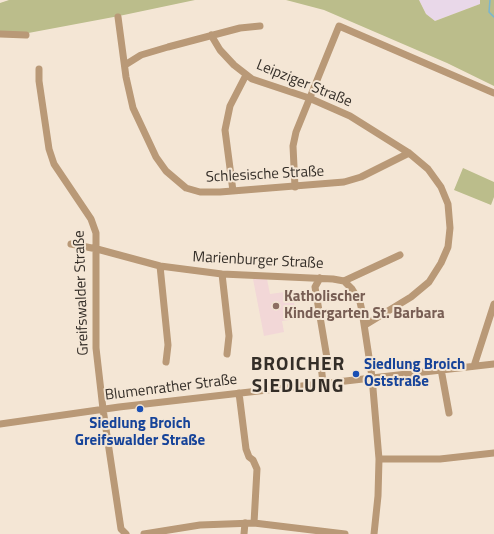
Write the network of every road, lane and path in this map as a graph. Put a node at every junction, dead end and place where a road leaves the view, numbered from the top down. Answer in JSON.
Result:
{"nodes":[{"id":1,"x":118,"y":17,"type":"dead end"},
{"id":2,"x":260,"y":26,"type":"dead end"},
{"id":3,"x":0,"y":34,"type":"edge"},
{"id":4,"x":26,"y":35,"type":"dead end"},
{"id":5,"x":211,"y":35,"type":"junction"},
{"id":6,"x":125,"y":65,"type":"junction"},
{"id":7,"x":39,"y":69,"type":"dead end"},
{"id":8,"x":246,"y":74,"type":"junction"},
{"id":9,"x":494,"y":94,"type":"edge"},
{"id":10,"x":309,"y":98,"type":"junction"},
{"id":11,"x":409,"y":153,"type":"junction"},
{"id":12,"x":295,"y":187,"type":"junction"},
{"id":13,"x":233,"y":191,"type":"junction"},
{"id":14,"x":71,"y":244,"type":"dead end"},
{"id":15,"x":97,"y":249,"type":"junction"},
{"id":16,"x":400,"y":255,"type":"dead end"},
{"id":17,"x":160,"y":266,"type":"junction"},
{"id":18,"x":222,"y":274,"type":"junction"},
{"id":19,"x":320,"y":278,"type":"junction"},
{"id":20,"x":344,"y":281,"type":"junction"},
{"id":21,"x":494,"y":304,"type":"edge"},
{"id":22,"x":365,"y":325,"type":"junction"},
{"id":23,"x":227,"y":354,"type":"dead end"},
{"id":24,"x":166,"y":362,"type":"dead end"},
{"id":25,"x":494,"y":364,"type":"edge"},
{"id":26,"x":474,"y":366,"type":"junction"},
{"id":27,"x":441,"y":370,"type":"junction"},
{"id":28,"x":372,"y":377,"type":"junction"},
{"id":29,"x":323,"y":383,"type":"junction"},
{"id":30,"x":239,"y":393,"type":"junction"},
{"id":31,"x":103,"y":409,"type":"junction"},
{"id":32,"x":449,"y":413,"type":"dead end"},
{"id":33,"x":0,"y":424,"type":"edge"},
{"id":34,"x":494,"y":453,"type":"edge"},
{"id":35,"x":379,"y":459,"type":"junction"},
{"id":36,"x":245,"y":523,"type":"junction"},
{"id":37,"x":254,"y":523,"type":"junction"},
{"id":38,"x":299,"y":531,"type":"edge"},
{"id":39,"x":126,"y":534,"type":"edge"},
{"id":40,"x":145,"y":534,"type":"edge"},
{"id":41,"x":244,"y":534,"type":"edge"},
{"id":42,"x":345,"y":534,"type":"edge"},
{"id":43,"x":374,"y":534,"type":"edge"}],
"edges":[{"from":1,"to":6,"type":"street","name":"Schlesische Straße"},
{"from":2,"to":5,"type":"street"},
{"from":3,"to":4,"type":"street"},
{"from":5,"to":6,"type":"street"},
{"from":5,"to":8,"type":"street","name":"Leipziger Straße"},
{"from":6,"to":13,"type":"street","name":"Schlesische Straße"},
{"from":7,"to":15,"type":"street","name":"Greifswalder Straße"},
{"from":8,"to":10,"type":"street","name":"Leipziger Straße"},
{"from":8,"to":13,"type":"street"},
{"from":9,"to":10,"type":"street"},
{"from":10,"to":11,"type":"street","name":"Leipziger Straße"},
{"from":10,"to":12,"type":"street"},
{"from":11,"to":12,"type":"street","name":"Schlesische Straße"},
{"from":11,"to":22,"type":"street","name":"Leipziger Straße"},
{"from":12,"to":13,"type":"street","name":"Schlesische Straße"},
{"from":14,"to":15,"type":"street","name":"Marienburger Straße"},
{"from":15,"to":17,"type":"street","name":"Marienburger Straße"},
{"from":15,"to":31,"type":"street","name":"Greifswalder Straße"},
{"from":16,"to":20,"type":"street"},
{"from":17,"to":18,"type":"street","name":"Marienburger Straße"},
{"from":17,"to":24,"type":"street"},
{"from":18,"to":19,"type":"street","name":"Marienburger Straße"},
{"from":18,"to":23,"type":"street"},
{"from":19,"to":20,"type":"street","name":"Marienburger Straße"},
{"from":19,"to":29,"type":"street"},
{"from":20,"to":22,"type":"street"},
{"from":21,"to":26,"type":"street"},
{"from":22,"to":28,"type":"street"},
{"from":25,"to":26,"type":"street","name":"Blumenrather Straße"},
{"from":26,"to":27,"type":"street","name":"Blumenrather Straße"},
{"from":27,"to":28,"type":"street","name":"Blumenrather Straße"},
{"from":27,"to":32,"type":"street"},
{"from":28,"to":29,"type":"street","name":"Blumenrather Straße"},
{"from":28,"to":35,"type":"street"},
{"from":29,"to":30,"type":"street","name":"Blumenrather Straße"},
{"from":30,"to":31,"type":"street","name":"Blumenrather Straße"},
{"from":30,"to":37,"type":"street"},
{"from":31,"to":33,"type":"street","name":"Blumenrather Straße"},
{"from":31,"to":39,"type":"street","name":"Greifswalder Straße"},
{"from":34,"to":35,"type":"street"},
{"from":35,"to":43,"type":"street"},
{"from":36,"to":37,"type":"street"},
{"from":36,"to":40,"type":"street"},
{"from":36,"to":41,"type":"street"},
{"from":37,"to":38,"type":"street"},
{"from":38,"to":42,"type":"street"}]}
